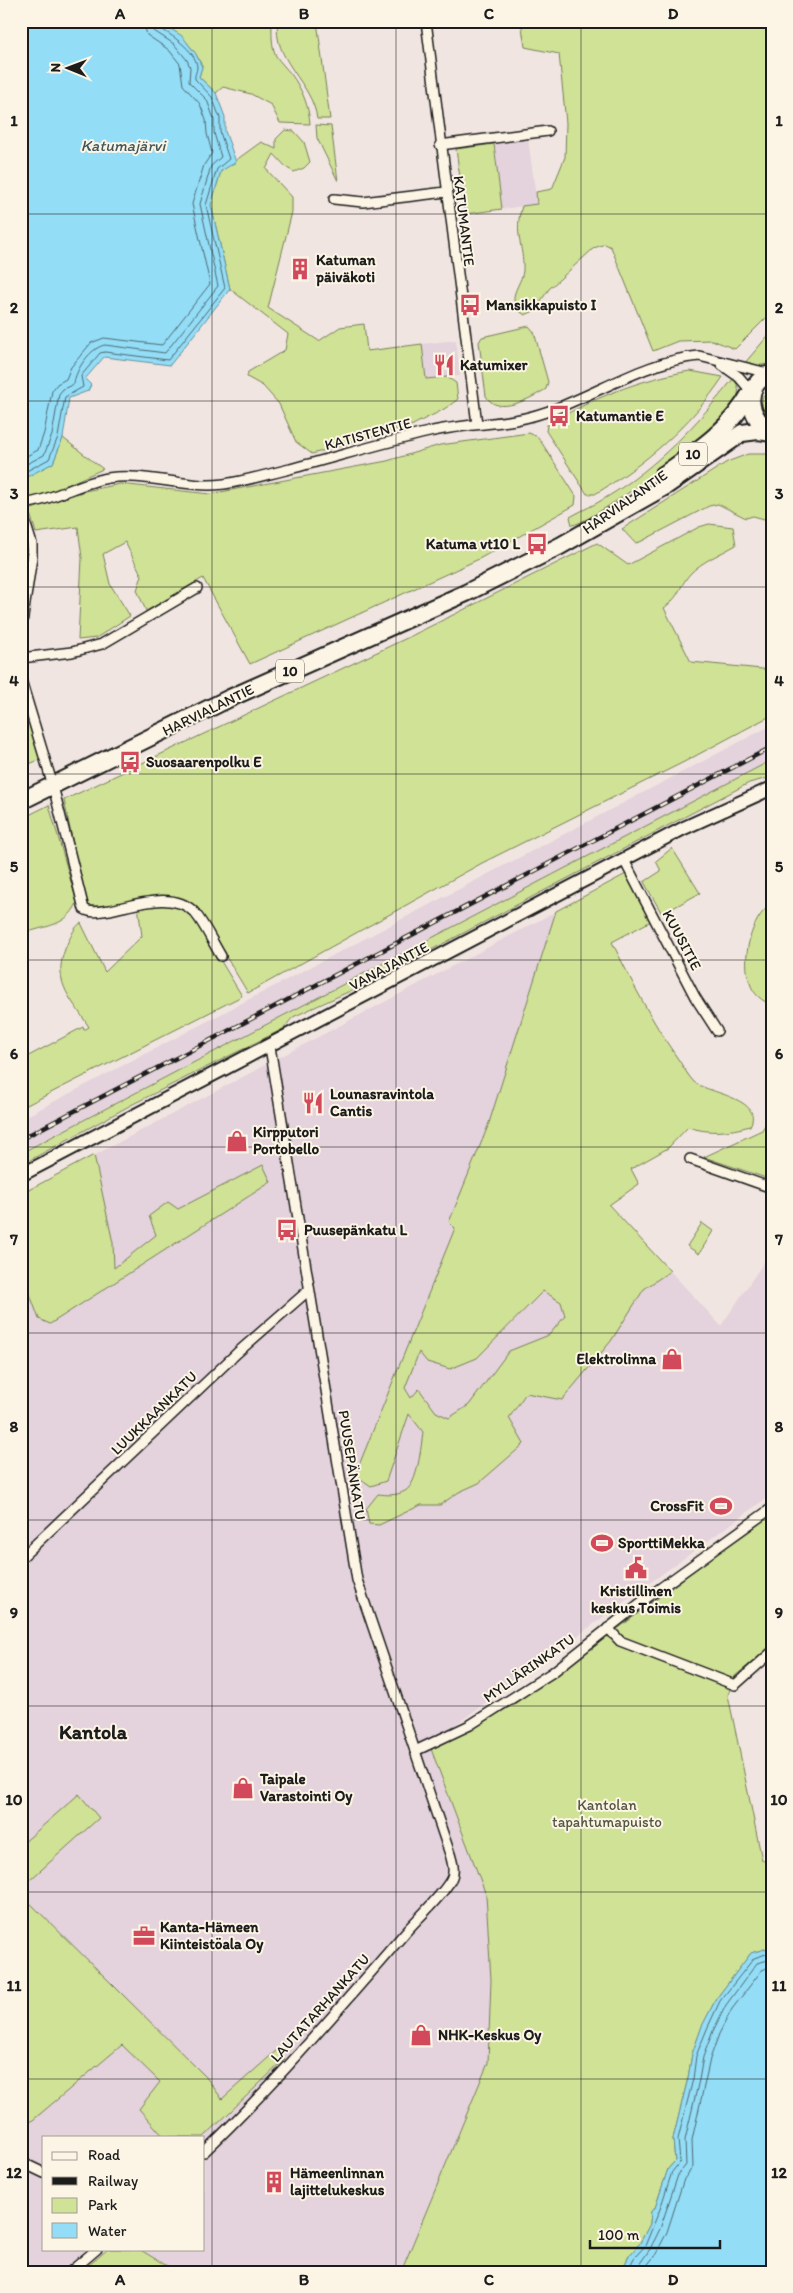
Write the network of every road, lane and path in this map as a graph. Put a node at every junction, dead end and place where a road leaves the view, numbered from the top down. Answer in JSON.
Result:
{"nodes":[{"id":1,"x":426,"y":21,"type":"edge"},
{"id":2,"x":548,"y":131,"type":"dead end"},
{"id":3,"x":440,"y":144,"type":"junction"},
{"id":4,"x":446,"y":192,"type":"junction"},
{"id":5,"x":334,"y":200,"type":"dead end"},
{"id":6,"x":716,"y":360,"type":"junction"},
{"id":7,"x":771,"y":373,"type":"edge"},
{"id":8,"x":751,"y":392,"type":"junction"},
{"id":9,"x":476,"y":424,"type":"junction"},
{"id":10,"x":772,"y":433,"type":"edge"},
{"id":11,"x":21,"y":504,"type":"edge"},
{"id":12,"x":21,"y":509,"type":"edge"},
{"id":13,"x":560,"y":546,"type":"junction"},
{"id":14,"x":197,"y":588,"type":"dead end"},
{"id":15,"x":21,"y":630,"type":"edge"},
{"id":16,"x":21,"y":658,"type":"edge"},
{"id":17,"x":21,"y":680,"type":"edge"},
{"id":18,"x":53,"y":786,"type":"junction"},
{"id":19,"x":772,"y":788,"type":"edge"},
{"id":20,"x":21,"y":801,"type":"edge"},
{"id":21,"x":624,"y":860,"type":"junction"},
{"id":22,"x":221,"y":956,"type":"dead end"},
{"id":23,"x":717,"y":1032,"type":"dead end"},
{"id":24,"x":270,"y":1046,"type":"junction"},
{"id":25,"x":690,"y":1159,"type":"dead end"},
{"id":26,"x":21,"y":1175,"type":"edge"},
{"id":27,"x":772,"y":1188,"type":"edge"},
{"id":28,"x":308,"y":1290,"type":"junction"},
{"id":29,"x":772,"y":1508,"type":"edge"},
{"id":30,"x":21,"y":1558,"type":"edge"},
{"id":31,"x":608,"y":1628,"type":"junction"},
{"id":32,"x":772,"y":1652,"type":"edge"},
{"id":33,"x":415,"y":1750,"type":"junction"},
{"id":34,"x":452,"y":1877,"type":"joint"},
{"id":35,"x":205,"y":2151,"type":"edge"},
{"id":36,"x":21,"y":2162,"type":"edge"},
{"id":37,"x":42,"y":2173,"type":"edge"},
{"id":38,"x":96,"y":2250,"type":"edge"},
{"id":39,"x":70,"y":2272,"type":"edge"}],
"edges":[{"from":1,"to":3,"type":"street","name":"KATUMANTIE"},
{"from":2,"to":3,"type":"street"},
{"from":3,"to":4,"type":"street","name":"KATUMANTIE"},
{"from":4,"to":5,"type":"street"},
{"from":4,"to":9,"type":"street","name":"KATUMANTIE"},
{"from":6,"to":7,"type":"street","name":"KATISTENTIE"},
{"from":6,"to":8,"type":"street","name":"KATISTENTIE"},
{"from":6,"to":9,"type":"street","name":"KATISTENTIE"},
{"from":7,"to":8,"type":"highway","number":"10"},
{"from":8,"to":10,"type":"highway","number":"10"},
{"from":8,"to":13,"type":"highway","name":"HARVIALANTIE","number":"10"},
{"from":9,"to":11,"type":"street","name":"KATISTENTIE"},
{"from":10,"to":13,"type":"highway","name":"HARVIALANTIE","number":"10"},
{"from":12,"to":15,"type":"street"},
{"from":13,"to":18,"type":"highway","name":"HARVIALANTIE","number":"10"},
{"from":14,"to":16,"type":"street"},
{"from":17,"to":18,"type":"street"},
{"from":18,"to":20,"type":"highway","name":"HARVIALANTIE","number":"10"},
{"from":18,"to":22,"type":"street"},
{"from":19,"to":21,"type":"street","name":"VANAJANTIE"},
{"from":21,"to":23,"type":"street","name":"KUUSITIE"},
{"from":21,"to":24,"type":"street","name":"VANAJANTIE"},
{"from":24,"to":26,"type":"street","name":"VANAJANTIE"},
{"from":24,"to":28,"type":"street","name":"PUUSEPÄNKATU"},
{"from":25,"to":27,"type":"street"},
{"from":28,"to":30,"type":"street","name":"LUUKKAANKATU"},
{"from":28,"to":33,"type":"street","name":"PUUSEPÄNKATU"},
{"from":29,"to":31,"type":"street","name":"MYLLÄRINKATU"},
{"from":31,"to":32,"type":"street"},
{"from":31,"to":33,"type":"street","name":"MYLLÄRINKATU"},
{"from":33,"to":34,"type":"street","name":"PUUSEPÄNKATU"},
{"from":34,"to":35,"type":"street","name":"LAUTATARHANKATU"},
{"from":36,"to":37,"type":"street"},
{"from":38,"to":39,"type":"street"}]}
